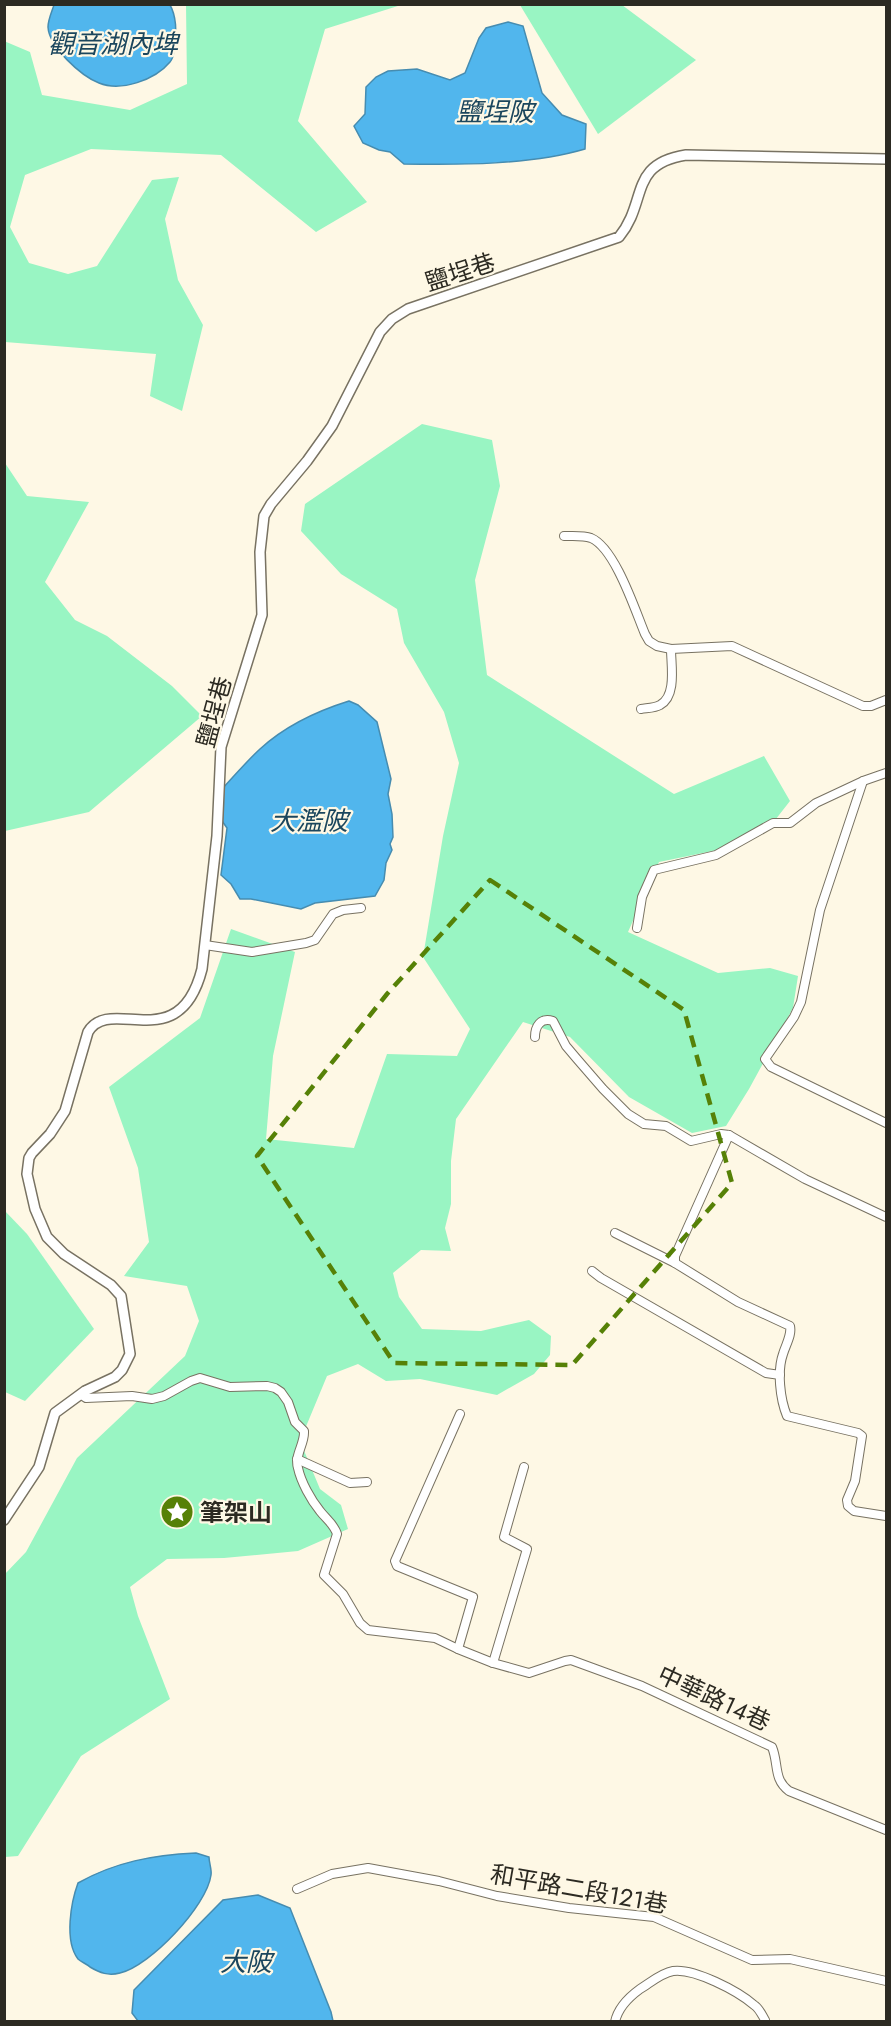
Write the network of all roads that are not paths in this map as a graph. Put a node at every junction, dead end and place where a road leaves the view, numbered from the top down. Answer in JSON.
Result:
{"nodes":[{"id":1,"x":886,"y":159,"type":"edge"},
{"id":2,"x":564,"y":536,"type":"dead end"},
{"id":3,"x":671,"y":649,"type":"junction"},
{"id":4,"x":886,"y":700,"type":"edge"},
{"id":5,"x":641,"y":709,"type":"dead end"},
{"id":6,"x":886,"y":772,"type":"edge"},
{"id":7,"x":863,"y":781,"type":"junction"},
{"id":8,"x":361,"y":908,"type":"dead end"},
{"id":9,"x":637,"y":928,"type":"dead end"},
{"id":10,"x":205,"y":945,"type":"junction"},
{"id":11,"x":535,"y":1037,"type":"dead end"},
{"id":12,"x":886,"y":1123,"type":"edge"},
{"id":13,"x":729,"y":1135,"type":"junction"},
{"id":14,"x":886,"y":1217,"type":"edge"},
{"id":15,"x":615,"y":1233,"type":"dead end"},
{"id":16,"x":675,"y":1263,"type":"junction"},
{"id":17,"x":592,"y":1271,"type":"dead end"},
{"id":18,"x":780,"y":1375,"type":"junction"},
{"id":19,"x":85,"y":1391,"type":"junction"},
{"id":20,"x":460,"y":1413,"type":"dead end"},
{"id":21,"x":297,"y":1459,"type":"junction"},
{"id":22,"x":524,"y":1467,"type":"dead end"},
{"id":23,"x":367,"y":1482,"type":"dead end"},
{"id":24,"x":886,"y":1516,"type":"edge"},
{"id":25,"x":4,"y":1520,"type":"edge"},
{"id":26,"x":458,"y":1649,"type":"junction"},
{"id":27,"x":493,"y":1663,"type":"junction"},
{"id":28,"x":886,"y":1830,"type":"edge"},
{"id":29,"x":297,"y":1889,"type":"dead end"},
{"id":30,"x":886,"y":1981,"type":"edge"},
{"id":31,"x":765,"y":2020,"type":"dead end"},
{"id":32,"x":615,"y":2022,"type":"edge"}],
"edges":[{"from":1,"to":10,"type":"street","name":"鹽埕巷"},
{"from":2,"to":3,"type":"street"},
{"from":3,"to":4,"type":"street"},
{"from":3,"to":5,"type":"street"},
{"from":6,"to":7,"type":"street"},
{"from":7,"to":9,"type":"street"},
{"from":7,"to":12,"type":"street"},
{"from":8,"to":10,"type":"street"},
{"from":10,"to":19,"type":"street","name":"鹽埕巷"},
{"from":11,"to":13,"type":"street"},
{"from":13,"to":14,"type":"street"},
{"from":13,"to":16,"type":"street"},
{"from":15,"to":16,"type":"street"},
{"from":16,"to":18,"type":"street"},
{"from":17,"to":18,"type":"street"},
{"from":18,"to":24,"type":"street"},
{"from":19,"to":21,"type":"street","name":"中華路14巷"},
{"from":19,"to":25,"type":"street","name":"鹽埕巷"},
{"from":20,"to":26,"type":"street"},
{"from":21,"to":23,"type":"street"},
{"from":21,"to":26,"type":"street","name":"中華路14巷"},
{"from":22,"to":27,"type":"street"},
{"from":26,"to":27,"type":"street","name":"中華路14巷"},
{"from":27,"to":28,"type":"street","name":"中華路14巷"},
{"from":29,"to":30,"type":"street","name":"和平路二段121巷"},
{"from":31,"to":32,"type":"street"}]}
